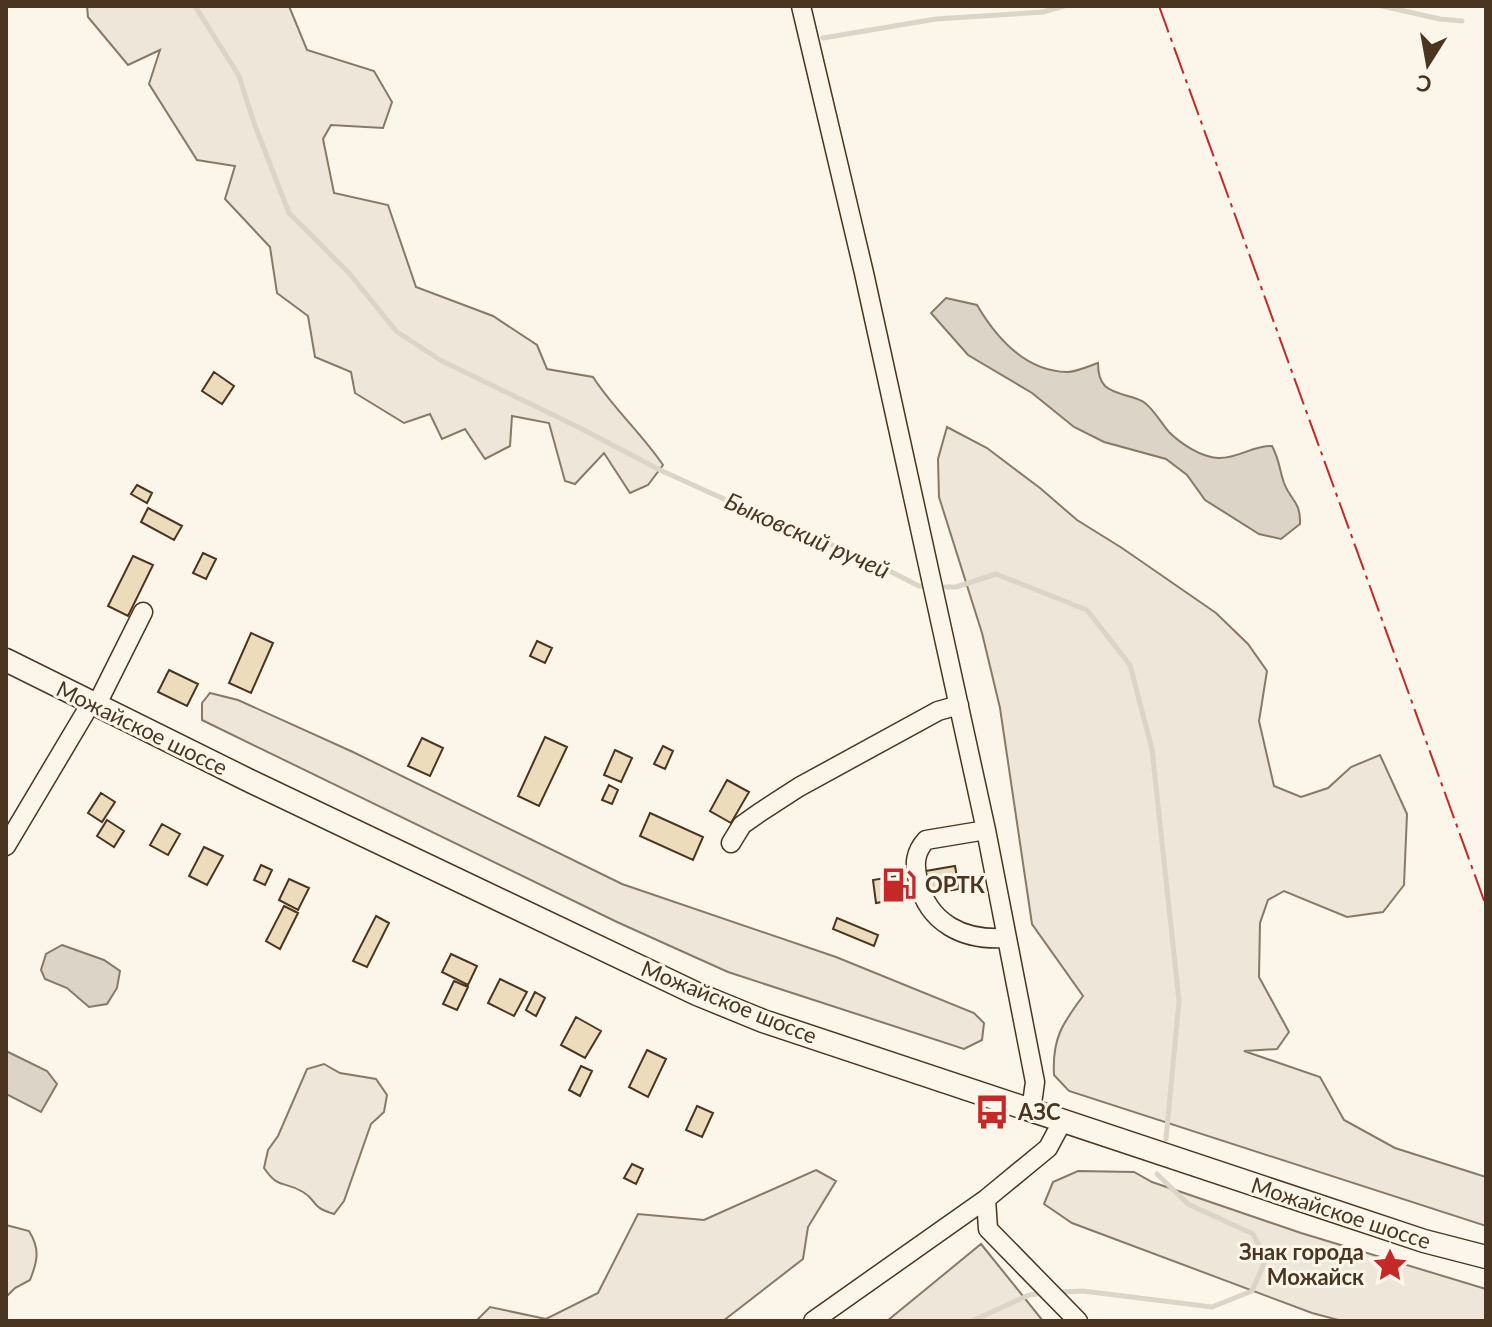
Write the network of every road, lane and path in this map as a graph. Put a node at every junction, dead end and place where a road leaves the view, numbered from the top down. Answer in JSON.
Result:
{"nodes":[{"id":1,"x":801,"y":6,"type":"edge"},
{"id":2,"x":143,"y":612,"type":"dead end"},
{"id":3,"x":6,"y":660,"type":"edge"},
{"id":4,"x":93,"y":705,"type":"junction"},
{"id":5,"x":959,"y":705,"type":"junction"},
{"id":6,"x":986,"y":830,"type":"junction"},
{"id":7,"x":731,"y":843,"type":"dead end"},
{"id":8,"x":6,"y":846,"type":"edge"},
{"id":9,"x":1007,"y":938,"type":"junction"},
{"id":10,"x":1031,"y":1111,"type":"junction"},
{"id":11,"x":1062,"y":1122,"type":"junction"},
{"id":12,"x":986,"y":1199,"type":"junction"},
{"id":13,"x":1486,"y":1257,"type":"edge"},
{"id":14,"x":813,"y":1321,"type":"edge"},
{"id":15,"x":1078,"y":1321,"type":"edge"}],
"edges":[{"from":1,"to":5,"type":"street"},
{"from":2,"to":4,"type":"street"},
{"from":3,"to":4,"type":"main road","name":"Можайское шоссе"},
{"from":4,"to":8,"type":"street"},
{"from":4,"to":10,"type":"main road","name":"Можайское шоссе"},
{"from":5,"to":6,"type":"street"},
{"from":5,"to":7,"type":"street"},
{"from":6,"to":9,"type":"street"},
{"from":6,"to":9,"type":"street"},
{"from":9,"to":10,"type":"street"},
{"from":10,"to":11,"type":"main road","name":"Можайское шоссе"},
{"from":11,"to":12,"type":"street"},
{"from":11,"to":13,"type":"main road","name":"Можайское шоссе"},
{"from":12,"to":14,"type":"street"},
{"from":12,"to":15,"type":"street"}]}
